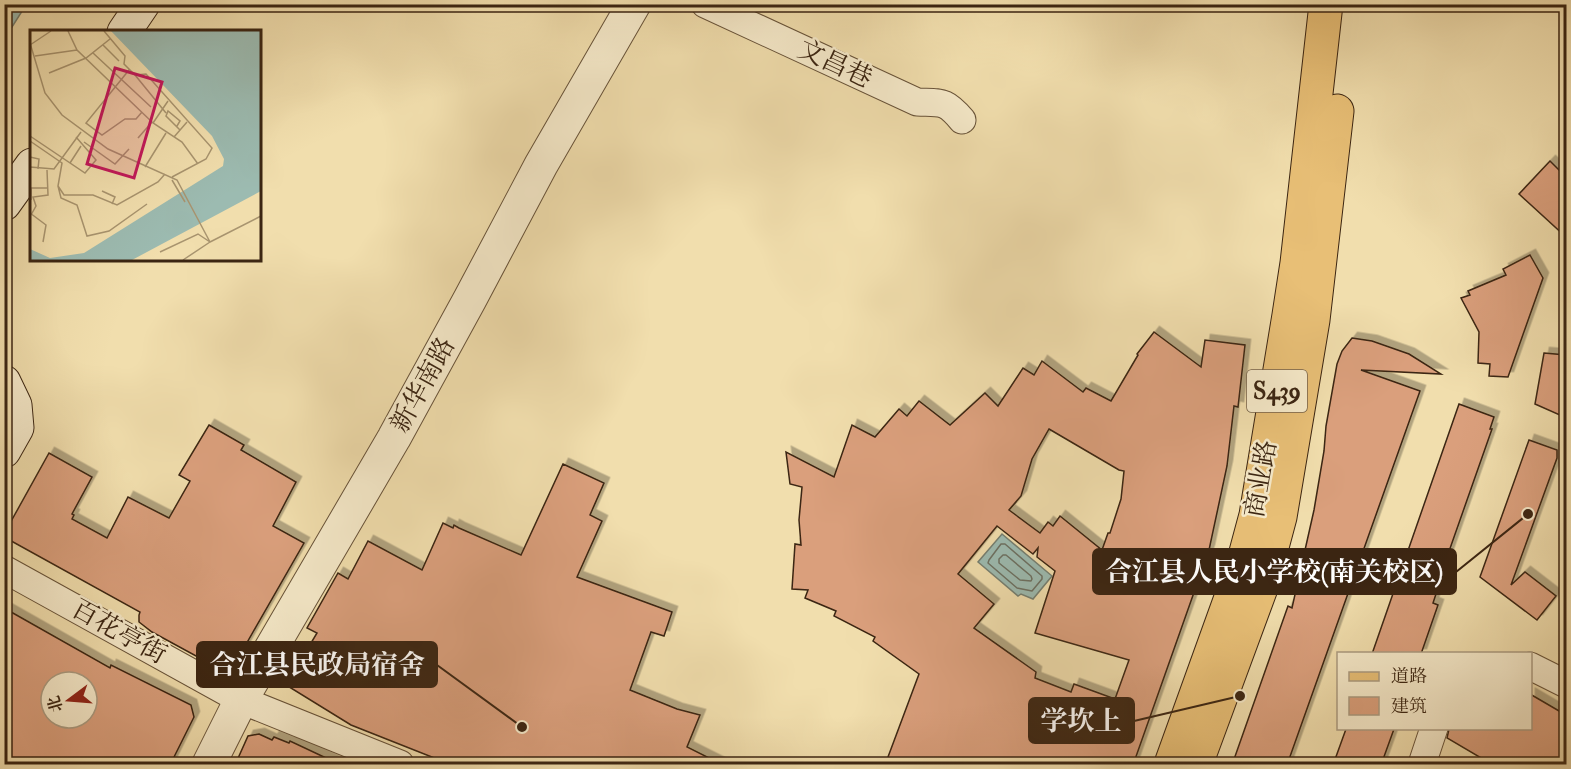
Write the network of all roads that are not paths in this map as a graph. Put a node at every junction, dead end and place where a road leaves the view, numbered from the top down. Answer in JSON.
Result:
{"nodes":[{"id":1,"x":143,"y":4,"type":"edge"},
{"id":2,"x":634,"y":4,"type":"edge"},
{"id":3,"x":705,"y":4,"type":"edge"},
{"id":4,"x":1326,"y":4,"type":"edge"},
{"id":5,"x":1349,"y":4,"type":"edge"},
{"id":6,"x":125,"y":30,"type":"edge"},
{"id":7,"x":962,"y":120,"type":"dead end"},
{"id":8,"x":30,"y":168,"type":"edge"},
{"id":9,"x":4,"y":204,"type":"edge"},
{"id":10,"x":4,"y":382,"type":"edge"},
{"id":11,"x":4,"y":451,"type":"edge"},
{"id":12,"x":4,"y":569,"type":"edge"},
{"id":13,"x":1532,"y":667,"type":"edge"},
{"id":14,"x":1566,"y":684,"type":"edge"},
{"id":15,"x":241,"y":700,"type":"junction"},
{"id":16,"x":1434,"y":730,"type":"edge"},
{"id":17,"x":209,"y":765,"type":"edge"},
{"id":18,"x":400,"y":765,"type":"edge"},
{"id":19,"x":1171,"y":765,"type":"edge"},
{"id":20,"x":1196,"y":765,"type":"edge"},
{"id":21,"x":1422,"y":765,"type":"edge"}],
"edges":[{"from":1,"to":6,"type":"street"},
{"from":2,"to":15,"type":"street","name":"新华南路"},
{"from":3,"to":7,"type":"street","name":"文昌巷"},
{"from":4,"to":19,"type":"main road","name":"商业路","number":"S439"},
{"from":5,"to":20,"type":"main road","name":"商业路","number":"S439"},
{"from":8,"to":9,"type":"street"},
{"from":10,"to":11,"type":"street"},
{"from":12,"to":15,"type":"street","name":"百花亭街"},
{"from":13,"to":14,"type":"street"},
{"from":15,"to":17,"type":"street","name":"新华南路"},
{"from":15,"to":18,"type":"street","name":"百花亭街"},
{"from":16,"to":21,"type":"street"}]}
